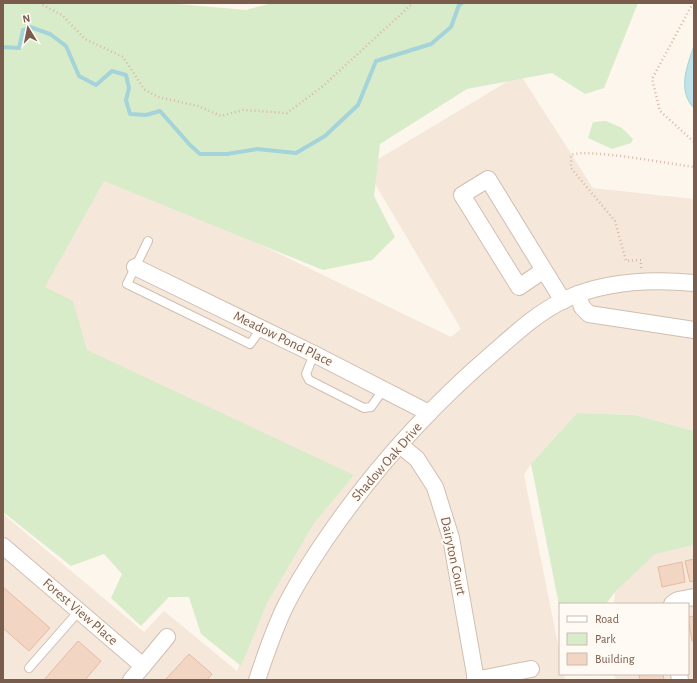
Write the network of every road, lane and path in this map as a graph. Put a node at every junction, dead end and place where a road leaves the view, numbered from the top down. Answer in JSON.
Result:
{"nodes":[{"id":1,"x":39,"y":3,"type":"edge"},
{"id":2,"x":413,"y":3,"type":"edge"},
{"id":3,"x":693,"y":3,"type":"edge"},
{"id":4,"x":694,"y":142,"type":"edge"},
{"id":5,"x":694,"y":167,"type":"edge"},
{"id":6,"x":148,"y":241,"type":"dead end"},
{"id":7,"x":135,"y":268,"type":"joint"},
{"id":8,"x":544,"y":270,"type":"junction"},
{"id":9,"x":642,"y":283,"type":"junction"},
{"id":10,"x":694,"y":283,"type":"edge"},
{"id":11,"x":578,"y":294,"type":"junction"},
{"id":12,"x":563,"y":301,"type":"junction"},
{"id":13,"x":694,"y":330,"type":"edge"},
{"id":14,"x":314,"y":354,"type":"junction"},
{"id":15,"x":383,"y":390,"type":"junction"},
{"id":16,"x":429,"y":413,"type":"junction"},
{"id":17,"x":400,"y":445,"type":"junction"},
{"id":18,"x":3,"y":546,"type":"edge"},
{"id":19,"x":694,"y":597,"type":"edge"},
{"id":20,"x":674,"y":603,"type":"edge"},
{"id":21,"x":79,"y":611,"type":"junction"},
{"id":22,"x":167,"y":637,"type":"dead end"},
{"id":23,"x":143,"y":666,"type":"junction"},
{"id":24,"x":29,"y":668,"type":"dead end"},
{"id":25,"x":531,"y":669,"type":"dead end"},
{"id":26,"x":131,"y":680,"type":"edge"},
{"id":27,"x":257,"y":680,"type":"edge"},
{"id":28,"x":476,"y":680,"type":"edge"}],
"edges":[{"from":1,"to":2,"type":"path"},
{"from":3,"to":4,"type":"path"},
{"from":5,"to":9,"type":"path"},
{"from":6,"to":7,"type":"lane"},
{"from":7,"to":14,"type":"street","name":"Meadow Pond Place"},
{"from":8,"to":8,"type":"street"},
{"from":8,"to":12,"type":"street"},
{"from":9,"to":10,"type":"street","name":"Shadow Oak Drive"},
{"from":9,"to":11,"type":"street","name":"Shadow Oak Drive"},
{"from":11,"to":12,"type":"street","name":"Shadow Oak Drive"},
{"from":11,"to":13,"type":"street"},
{"from":12,"to":16,"type":"street","name":"Shadow Oak Drive"},
{"from":14,"to":15,"type":"street","name":"Meadow Pond Place"},
{"from":14,"to":15,"type":"lane"},
{"from":15,"to":16,"type":"street","name":"Meadow Pond Place"},
{"from":16,"to":17,"type":"street","name":"Shadow Oak Drive"},
{"from":17,"to":27,"type":"street","name":"Shadow Oak Drive"},
{"from":17,"to":28,"type":"street","name":"Dairyton Court"},
{"from":18,"to":21,"type":"street","name":"Forest View Place"},
{"from":19,"to":20,"type":"street"},
{"from":21,"to":23,"type":"street","name":"Forest View Place"},
{"from":21,"to":24,"type":"lane"},
{"from":22,"to":23,"type":"street"},
{"from":23,"to":26,"type":"street"},
{"from":25,"to":28,"type":"street"}]}
